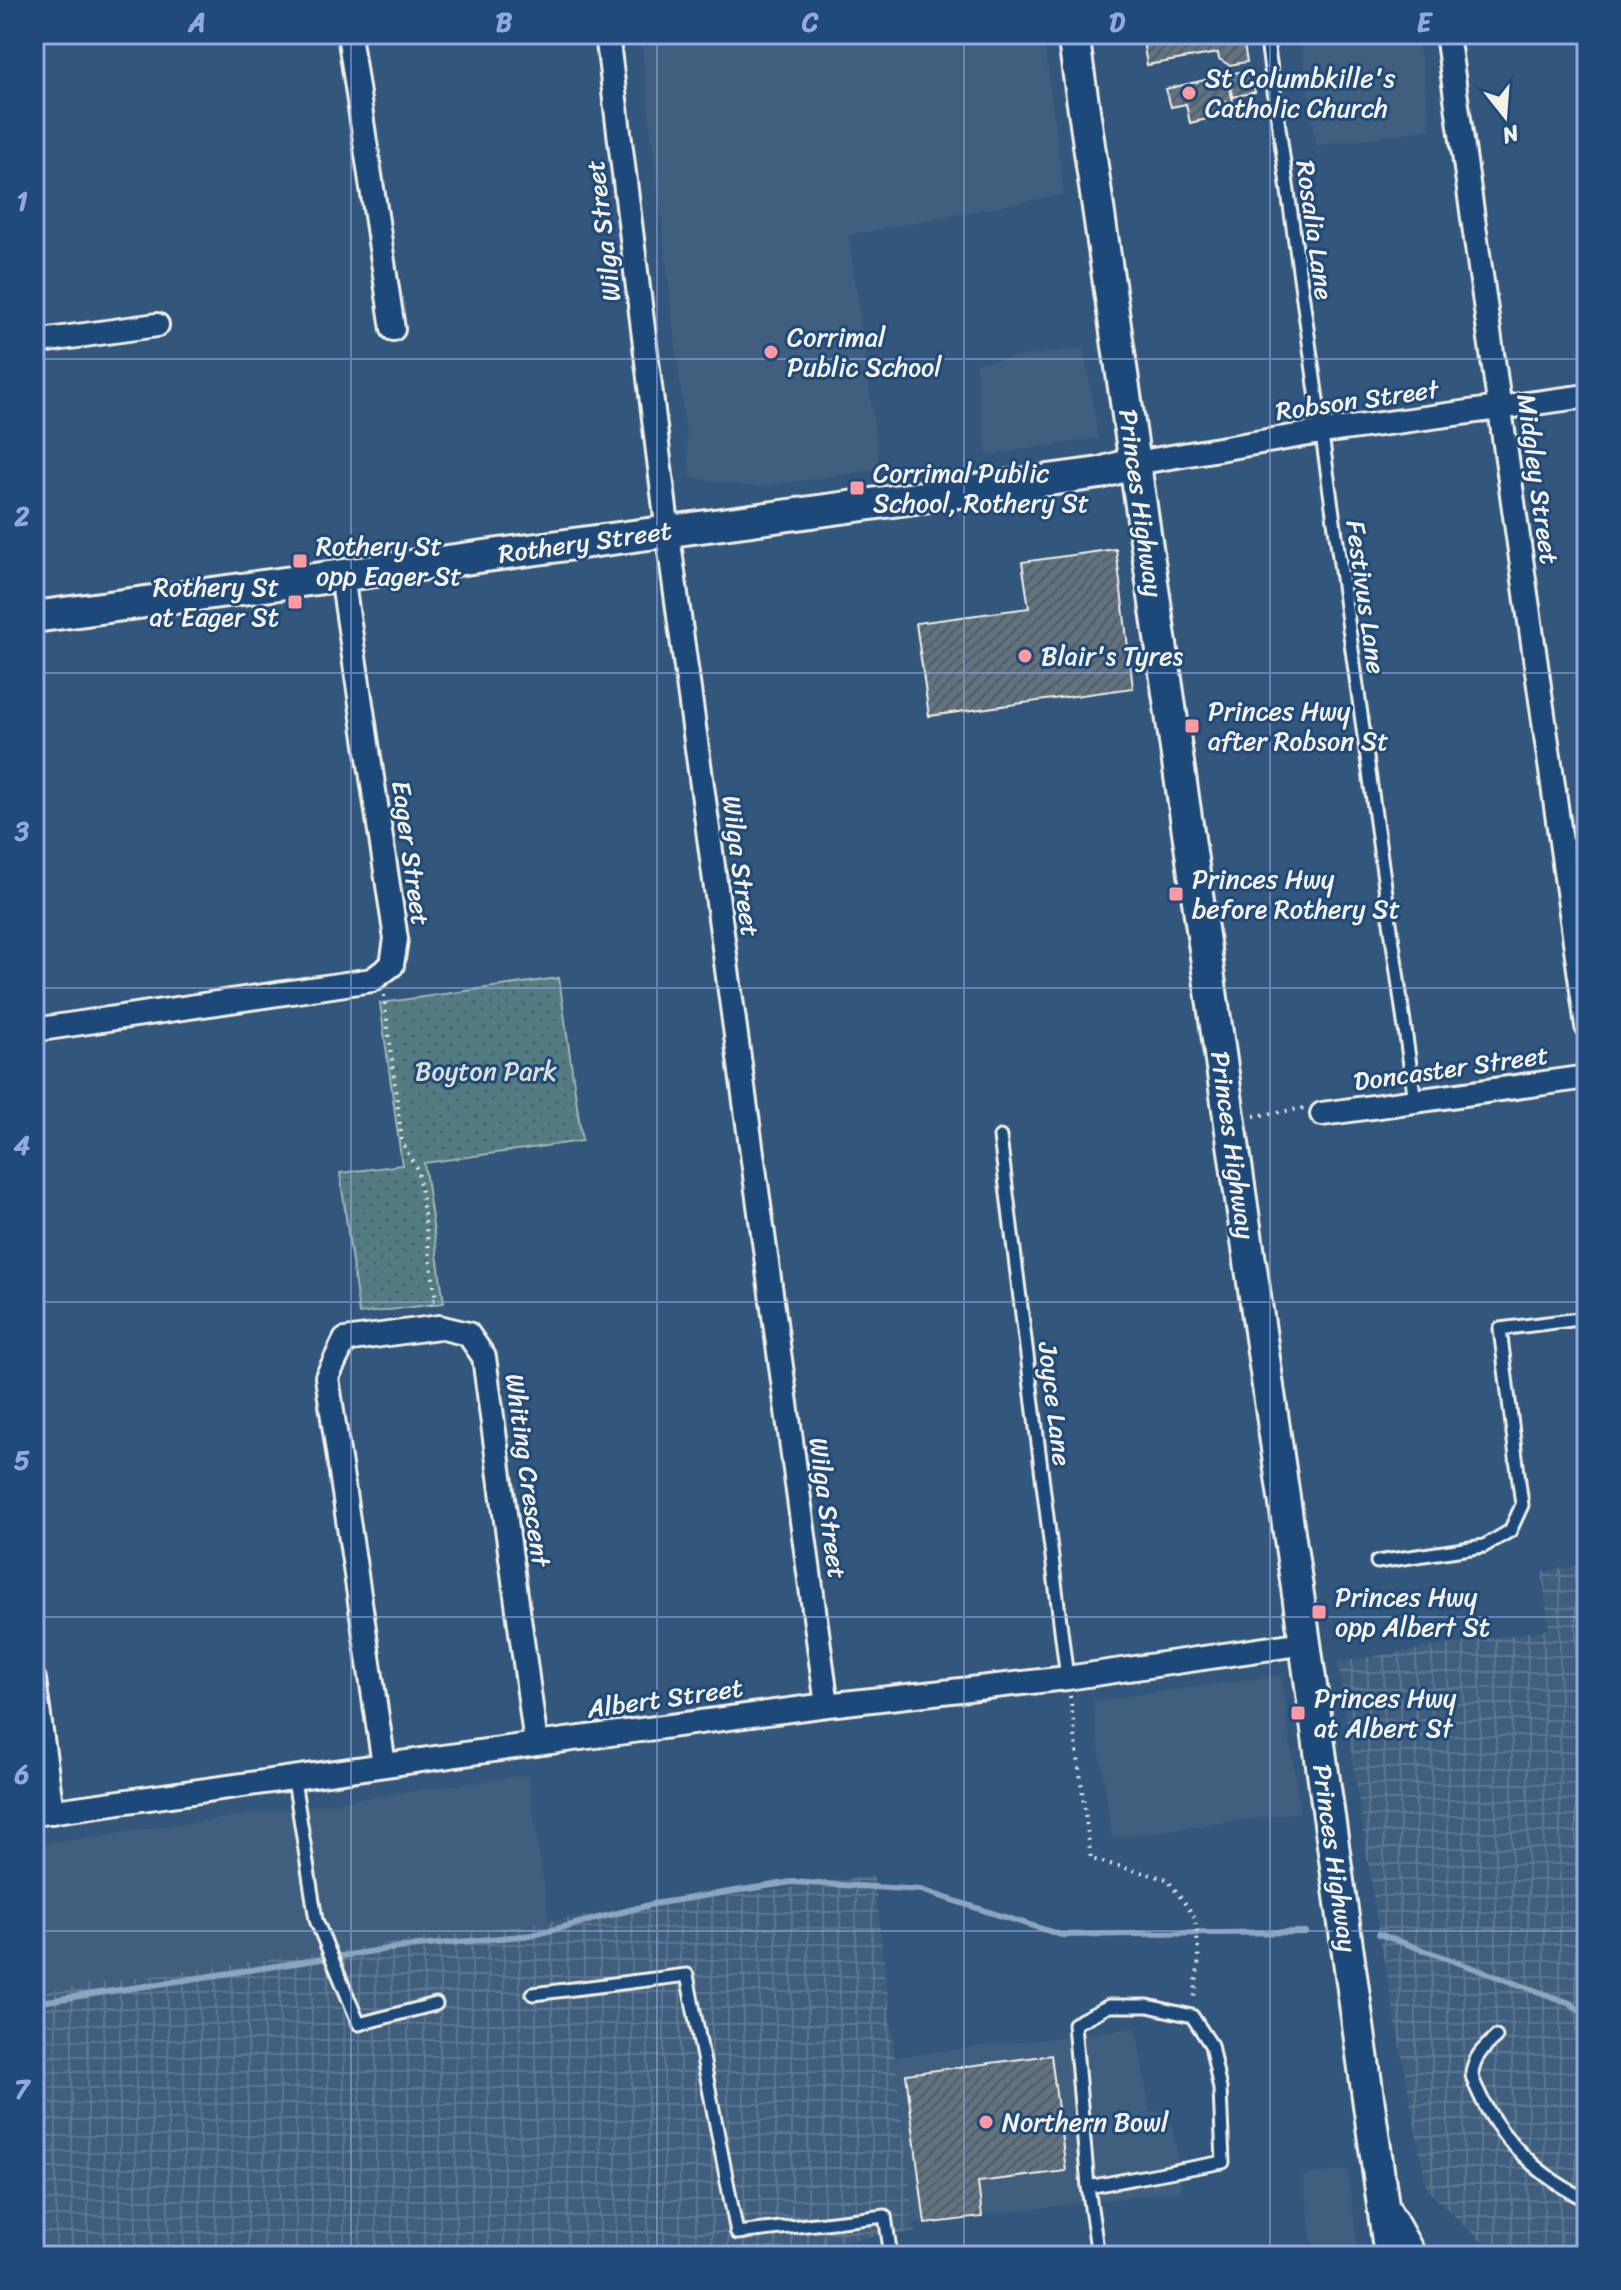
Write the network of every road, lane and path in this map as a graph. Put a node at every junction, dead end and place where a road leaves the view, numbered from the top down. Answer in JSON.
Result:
{"nodes":[{"id":1,"x":349,"y":34,"type":"edge"},
{"id":2,"x":607,"y":34,"type":"edge"},
{"id":3,"x":1073,"y":34,"type":"edge"},
{"id":4,"x":1266,"y":34,"type":"edge"},
{"id":5,"x":1447,"y":34,"type":"edge"},
{"id":6,"x":157,"y":325,"type":"dead end"},
{"id":7,"x":393,"y":329,"type":"dead end"},
{"id":8,"x":34,"y":342,"type":"edge"},
{"id":9,"x":1587,"y":396,"type":"edge"},
{"id":10,"x":1500,"y":408,"type":"junction"},
{"id":11,"x":1321,"y":432,"type":"junction"},
{"id":12,"x":1135,"y":463,"type":"junction"},
{"id":13,"x":667,"y":531,"type":"junction"},
{"id":14,"x":342,"y":576,"type":"junction"},
{"id":15,"x":34,"y":617,"type":"edge"},
{"id":16,"x":382,"y":989,"type":"dead end"},
{"id":17,"x":1587,"y":1026,"type":"edge"},
{"id":18,"x":34,"y":1030,"type":"edge"},
{"id":19,"x":1587,"y":1077,"type":"edge"},
{"id":20,"x":1415,"y":1101,"type":"junction"},
{"id":21,"x":1319,"y":1110,"type":"joint"},
{"id":22,"x":1252,"y":1116,"type":"dead end"},
{"id":23,"x":1000,"y":1137,"type":"dead end"},
{"id":24,"x":1587,"y":1318,"type":"edge"},
{"id":25,"x":436,"y":1328,"type":"junction"},
{"id":26,"x":1377,"y":1562,"type":"dead end"},
{"id":27,"x":1305,"y":1643,"type":"junction"},
{"id":28,"x":1067,"y":1678,"type":"junction"},
{"id":29,"x":34,"y":1680,"type":"edge"},
{"id":30,"x":827,"y":1705,"type":"junction"},
{"id":31,"x":536,"y":1744,"type":"junction"},
{"id":32,"x":384,"y":1765,"type":"junction"},
{"id":33,"x":294,"y":1780,"type":"junction"},
{"id":34,"x":43,"y":1813,"type":"edge"},
{"id":35,"x":533,"y":1994,"type":"dead end"},
{"id":36,"x":436,"y":2004,"type":"dead end"},
{"id":37,"x":1192,"y":2016,"type":"junction"},
{"id":38,"x":1496,"y":2037,"type":"dead end"},
{"id":39,"x":1088,"y":2187,"type":"junction"},
{"id":40,"x":1382,"y":2196,"type":"junction"},
{"id":41,"x":1587,"y":2200,"type":"edge"},
{"id":42,"x":891,"y":2256,"type":"edge"},
{"id":43,"x":1098,"y":2256,"type":"edge"},
{"id":44,"x":1390,"y":2256,"type":"edge"},
{"id":45,"x":1415,"y":2256,"type":"edge"}],
"edges":[{"from":1,"to":7,"type":"street"},
{"from":2,"to":13,"type":"street","name":"Wilga Street"},
{"from":3,"to":12,"type":"main road","name":"Princes Highway"},
{"from":4,"to":11,"type":"lane","name":"Rosalia Lane"},
{"from":5,"to":10,"type":"street","name":"Midgley Street"},
{"from":6,"to":8,"type":"street"},
{"from":9,"to":10,"type":"street","name":"Robson Street"},
{"from":10,"to":11,"type":"street","name":"Robson Street"},
{"from":10,"to":17,"type":"street","name":"Midgley Street"},
{"from":11,"to":12,"type":"street","name":"Robson Street"},
{"from":11,"to":20,"type":"lane","name":"Festivus Lane"},
{"from":12,"to":13,"type":"main road","name":"Rothery Street"},
{"from":12,"to":27,"type":"main road","name":"Princes Highway"},
{"from":13,"to":14,"type":"main road","name":"Rothery Street"},
{"from":13,"to":30,"type":"street","name":"Wilga Street"},
{"from":14,"to":15,"type":"main road","name":"Rothery Street"},
{"from":14,"to":18,"type":"street","name":"Eager Street"},
{"from":16,"to":25,"type":"path"},
{"from":19,"to":20,"type":"street","name":"Doncaster Street"},
{"from":20,"to":21,"type":"street","name":"Doncaster Street"},
{"from":21,"to":22,"type":"path"},
{"from":23,"to":28,"type":"lane","name":"Joyce Lane"},
{"from":24,"to":26,"type":"lane"},
{"from":25,"to":31,"type":"street","name":"Whiting Crescent"},
{"from":25,"to":32,"type":"street","name":"Whiting Crescent"},
{"from":27,"to":28,"type":"street","name":"Albert Street"},
{"from":27,"to":40,"type":"main road","name":"Princes Highway"},
{"from":28,"to":30,"type":"street","name":"Albert Street"},
{"from":28,"to":37,"type":"path"},
{"from":29,"to":34,"type":"street"},
{"from":30,"to":31,"type":"street","name":"Albert Street"},
{"from":31,"to":32,"type":"street","name":"Albert Street"},
{"from":32,"to":33,"type":"street","name":"Albert Street"},
{"from":33,"to":34,"type":"street","name":"Albert Street"},
{"from":33,"to":36,"type":"lane"},
{"from":35,"to":42,"type":"lane"},
{"from":37,"to":39,"type":"lane"},
{"from":37,"to":39,"type":"lane"},
{"from":38,"to":41,"type":"lane"},
{"from":39,"to":43,"type":"lane"},
{"from":40,"to":44,"type":"main road","name":"Princes Highway"},
{"from":40,"to":45,"type":"street"}]}
